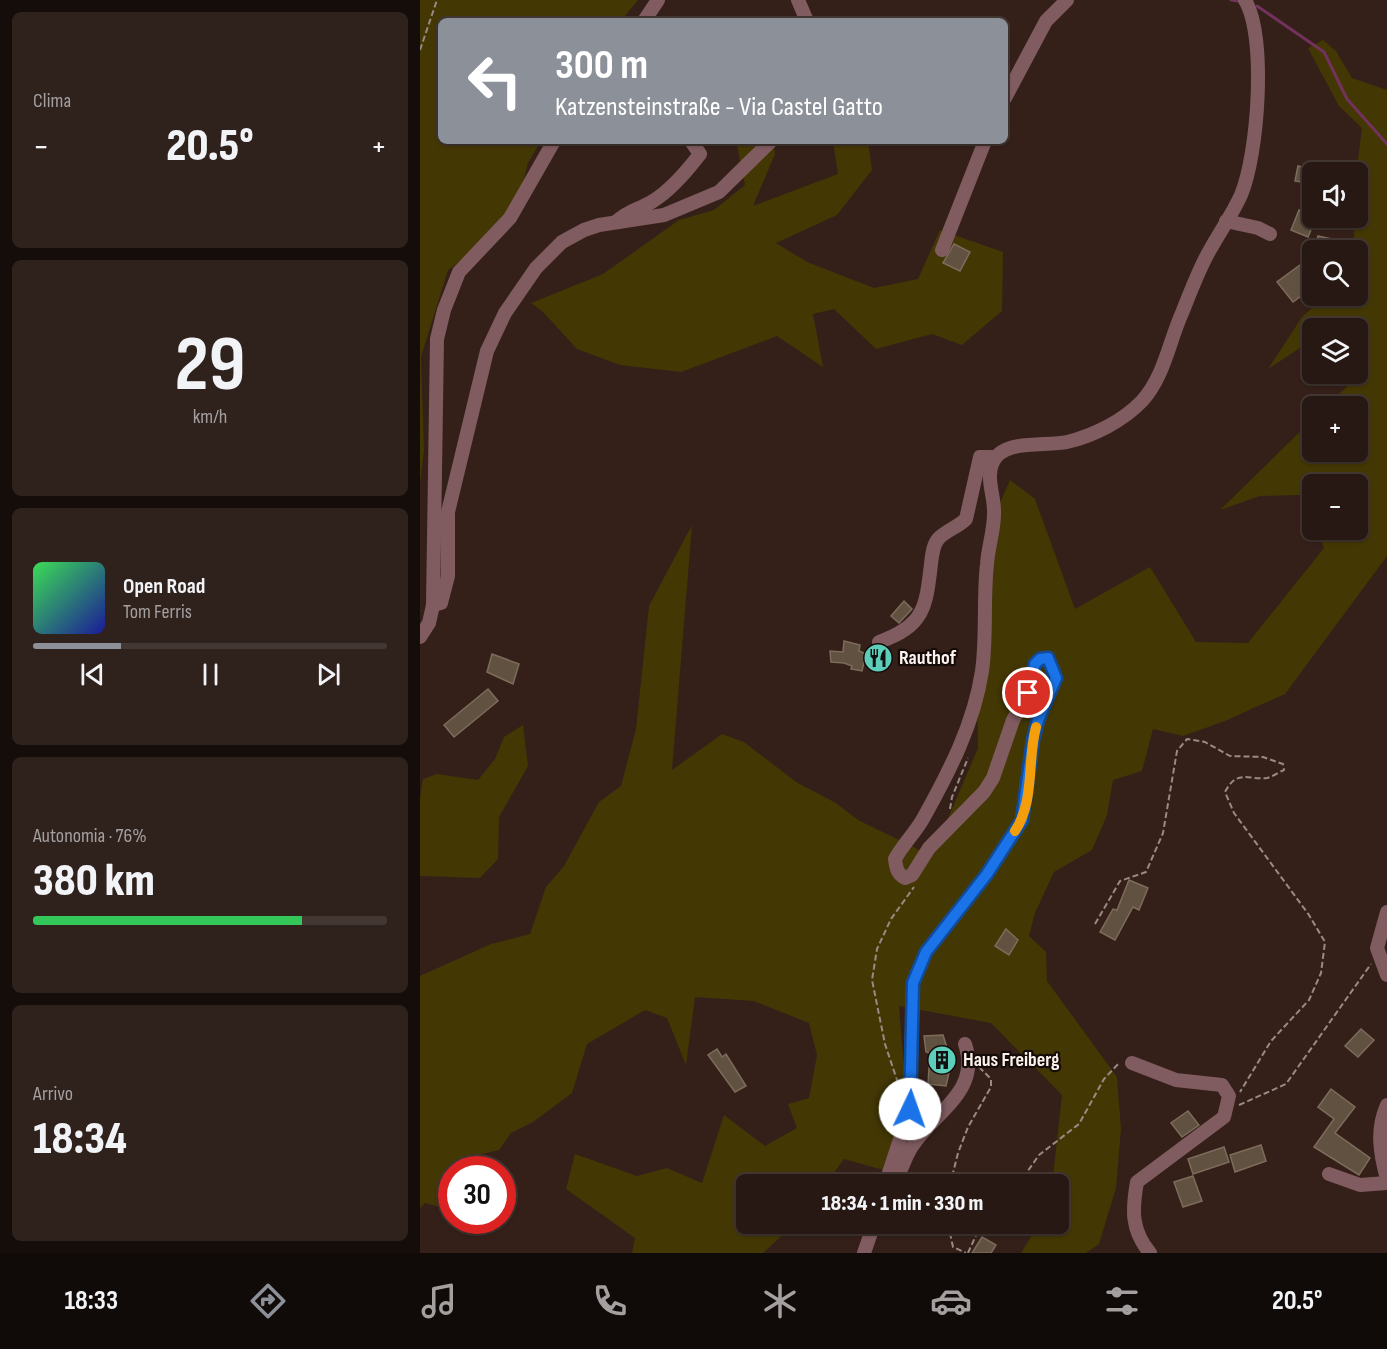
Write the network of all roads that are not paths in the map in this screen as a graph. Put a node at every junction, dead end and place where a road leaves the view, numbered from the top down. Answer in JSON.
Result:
{"nodes":[{"id":1,"x":658,"y":0,"type":"edge"},
{"id":2,"x":798,"y":0,"type":"edge"},
{"id":3,"x":1067,"y":0,"type":"edge"},
{"id":4,"x":1245,"y":0,"type":"edge"},
{"id":5,"x":646,"y":18,"type":"edge"},
{"id":6,"x":806,"y":18,"type":"edge"},
{"id":7,"x":1008,"y":92,"type":"edge"},
{"id":8,"x":552,"y":144,"type":"edge"},
{"id":9,"x":692,"y":144,"type":"edge"},
{"id":10,"x":768,"y":144,"type":"edge"},
{"id":11,"x":984,"y":144,"type":"edge"},
{"id":12,"x":1226,"y":221,"type":"junction"},
{"id":13,"x":616,"y":222,"type":"junction"},
{"id":14,"x":1270,"y":234,"type":"dead end"},
{"id":15,"x":942,"y":250,"type":"dead end"},
{"id":16,"x":996,"y":457,"type":"junction"},
{"id":17,"x":433,"y":605,"type":"junction"},
{"id":18,"x":420,"y":637,"type":"edge"},
{"id":19,"x":879,"y":642,"type":"dead end"},
{"id":20,"x":1387,"y":912,"type":"edge"},
{"id":21,"x":1387,"y":975,"type":"edge"},
{"id":22,"x":965,"y":1044,"type":"dead end"},
{"id":23,"x":1132,"y":1063,"type":"road end"},
{"id":24,"x":1387,"y":1105,"type":"edge"},
{"id":25,"x":888,"y":1174,"type":"edge"},
{"id":26,"x":899,"y":1174,"type":"edge"},
{"id":27,"x":1329,"y":1174,"type":"dead end"},
{"id":28,"x":1387,"y":1181,"type":"edge"},
{"id":29,"x":871,"y":1234,"type":"edge"},
{"id":30,"x":864,"y":1253,"type":"edge"},
{"id":31,"x":1150,"y":1253,"type":"edge"}],
"edges":[{"from":1,"to":5,"type":"street"},
{"from":2,"to":6,"type":"street"},
{"from":3,"to":7,"type":"street"},
{"from":4,"to":12,"type":"street"},
{"from":8,"to":17,"type":"street"},
{"from":9,"to":13,"type":"street"},
{"from":10,"to":13,"type":"street"},
{"from":11,"to":15,"type":"street"},
{"from":12,"to":14,"type":"street"},
{"from":12,"to":16,"type":"street"},
{"from":13,"to":17,"type":"street"},
{"from":16,"to":19,"type":"street"},
{"from":16,"to":25,"type":"street"},
{"from":17,"to":18,"type":"street"},
{"from":20,"to":21,"type":"street"},
{"from":22,"to":26,"type":"street"},
{"from":23,"to":31,"type":"street"},
{"from":24,"to":28,"type":"street"},
{"from":27,"to":28,"type":"street"},
{"from":29,"to":30,"type":"street"}]}
